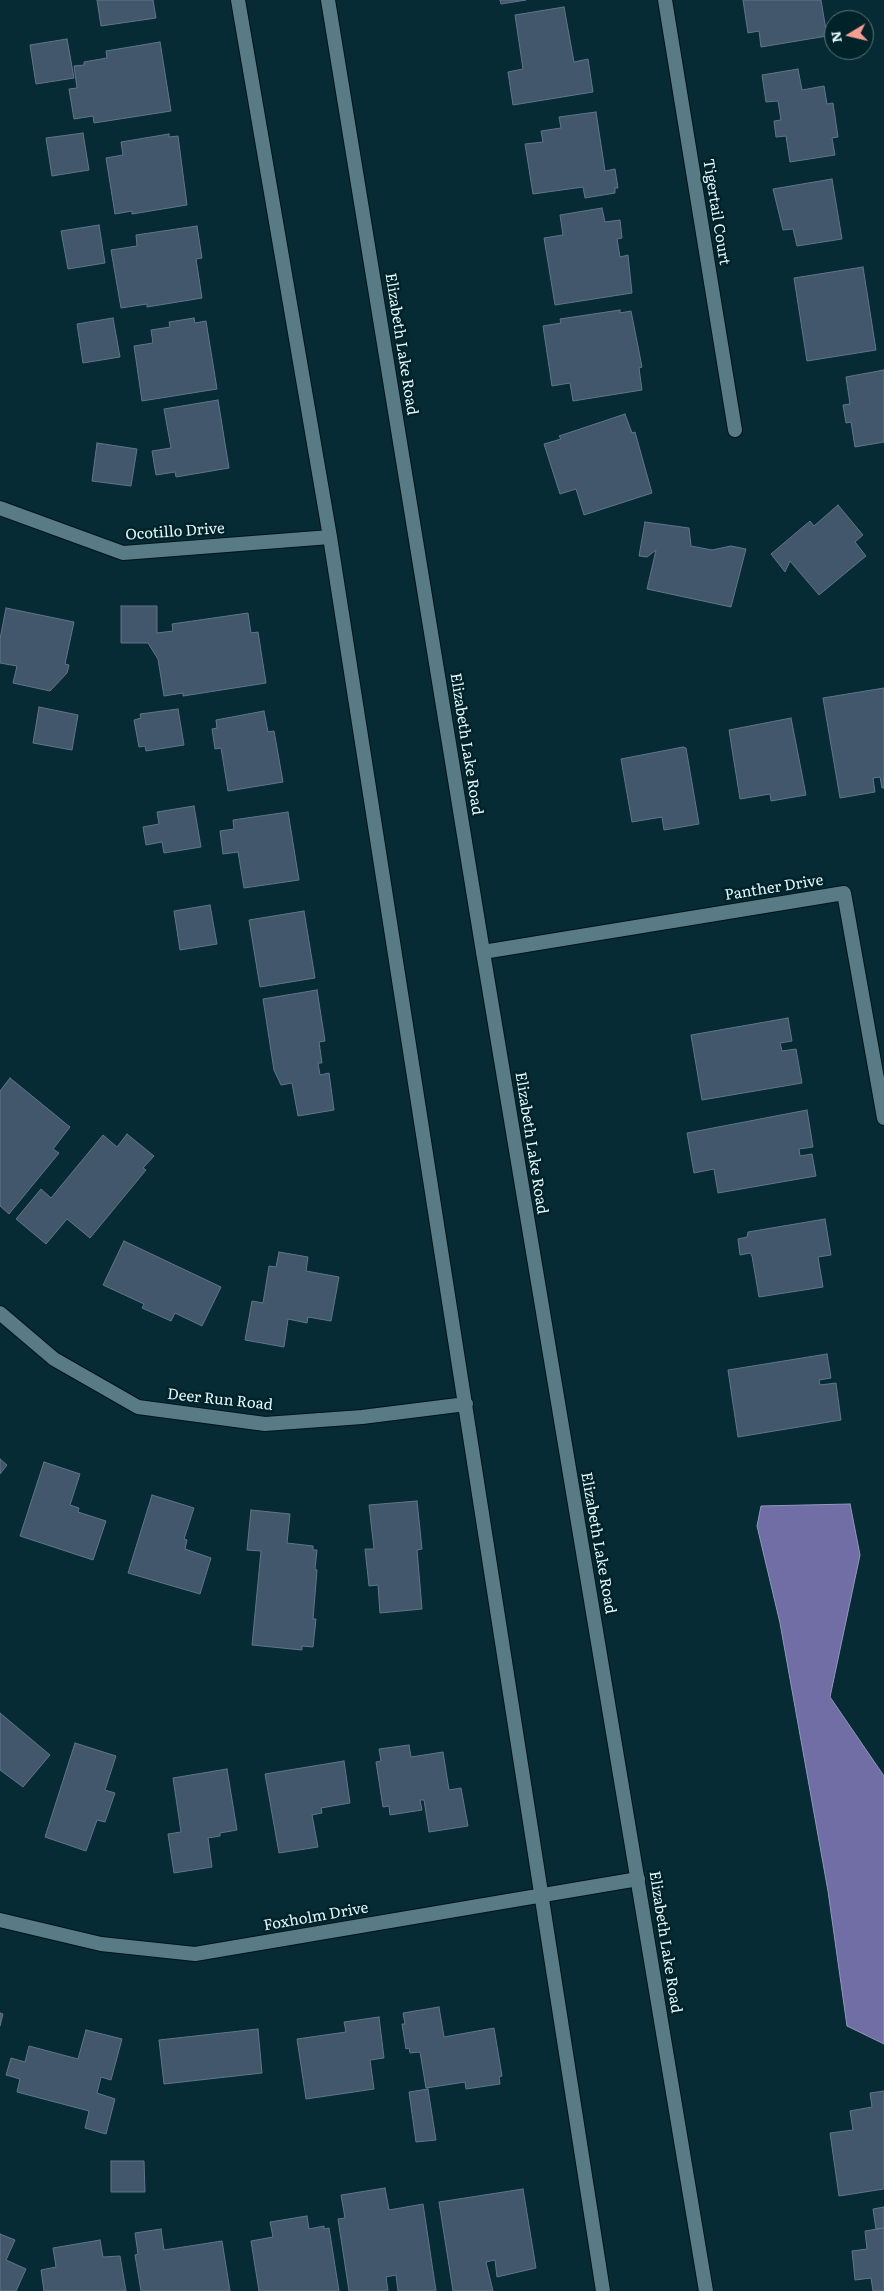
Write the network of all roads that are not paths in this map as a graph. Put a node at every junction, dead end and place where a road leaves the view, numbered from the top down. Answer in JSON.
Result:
{"nodes":[{"id":1,"x":238,"y":0,"type":"edge"},
{"id":2,"x":328,"y":0,"type":"edge"},
{"id":3,"x":665,"y":0,"type":"edge"},
{"id":4,"x":735,"y":430,"type":"dead end"},
{"id":5,"x":0,"y":508,"type":"edge"},
{"id":6,"x":330,"y":537,"type":"junction"},
{"id":7,"x":483,"y":952,"type":"junction"},
{"id":8,"x":884,"y":1118,"type":"edge"},
{"id":9,"x":0,"y":1313,"type":"edge"},
{"id":10,"x":466,"y":1404,"type":"junction"},
{"id":11,"x":638,"y":1879,"type":"junction"},
{"id":12,"x":542,"y":1896,"type":"junction"},
{"id":13,"x":0,"y":1920,"type":"edge"},
{"id":14,"x":603,"y":2291,"type":"edge"},
{"id":15,"x":706,"y":2291,"type":"edge"}],
"edges":[{"from":1,"to":6,"type":"street"},
{"from":2,"to":7,"type":"street","name":"Elizabeth Lake Road"},
{"from":3,"to":4,"type":"street","name":"Tigertail Court"},
{"from":5,"to":6,"type":"street","name":"Ocotillo Drive"},
{"from":6,"to":10,"type":"street"},
{"from":7,"to":8,"type":"street","name":"Panther Drive"},
{"from":7,"to":11,"type":"street","name":"Elizabeth Lake Road"},
{"from":9,"to":10,"type":"street","name":"Deer Run Road"},
{"from":10,"to":12,"type":"street"},
{"from":11,"to":12,"type":"street","name":"Foxholm Drive"},
{"from":11,"to":15,"type":"street","name":"Elizabeth Lake Road"},
{"from":12,"to":13,"type":"street","name":"Foxholm Drive"},
{"from":12,"to":14,"type":"street"}]}
